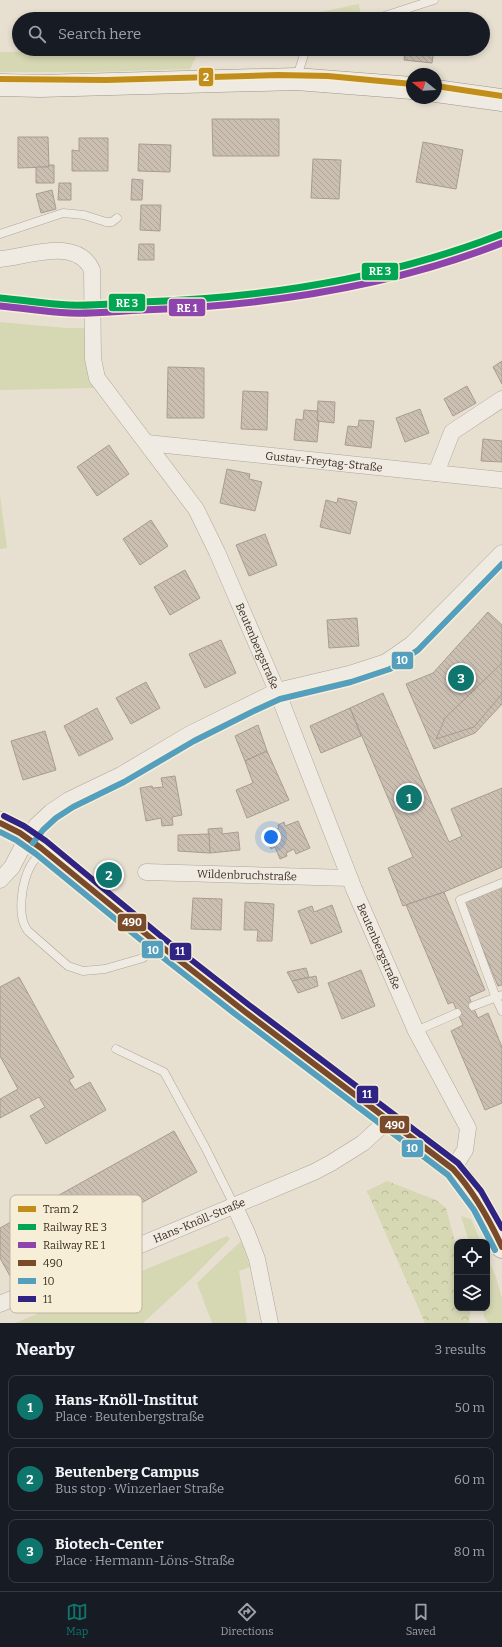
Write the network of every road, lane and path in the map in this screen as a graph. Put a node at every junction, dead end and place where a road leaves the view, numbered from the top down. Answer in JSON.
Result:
{"nodes":[{"id":1,"x":434,"y":0,"type":"edge"},
{"id":2,"x":397,"y":12,"type":"edge"},
{"id":3,"x":304,"y":56,"type":"edge"},
{"id":4,"x":296,"y":79,"type":"junction"},
{"id":5,"x":0,"y":85,"type":"edge"},
{"id":6,"x":406,"y":88,"type":"edge"},
{"id":7,"x":442,"y":92,"type":"edge"},
{"id":8,"x":502,"y":100,"type":"edge"},
{"id":9,"x":117,"y":218,"type":"dead end"},
{"id":10,"x":0,"y":234,"type":"edge"},
{"id":11,"x":0,"y":259,"type":"edge"},
{"id":12,"x":502,"y":399,"type":"edge"},
{"id":13,"x":147,"y":443,"type":"junction"},
{"id":14,"x":436,"y":473,"type":"junction"},
{"id":15,"x":502,"y":480,"type":"edge"},
{"id":16,"x":502,"y":553,"type":"edge"},
{"id":17,"x":277,"y":691,"type":"junction"},
{"id":18,"x":0,"y":823,"type":"edge"},
{"id":19,"x":35,"y":844,"type":"junction"},
{"id":20,"x":146,"y":872,"type":"dead end"},
{"id":21,"x":349,"y":878,"type":"junction"},
{"id":22,"x":0,"y":880,"type":"edge"},
{"id":23,"x":502,"y":883,"type":"edge"},
{"id":24,"x":157,"y":943,"type":"junction"},
{"id":25,"x":499,"y":997,"type":"edge"},
{"id":26,"x":473,"y":1006,"type":"dead end"},
{"id":27,"x":502,"y":1011,"type":"edge"},
{"id":28,"x":457,"y":1013,"type":"dead end"},
{"id":29,"x":416,"y":1031,"type":"junction"},
{"id":30,"x":116,"y":1049,"type":"dead end"},
{"id":31,"x":388,"y":1119,"type":"junction"},
{"id":32,"x":453,"y":1169,"type":"junction"},
{"id":33,"x":234,"y":1205,"type":"junction"},
{"id":34,"x":142,"y":1244,"type":"edge"},
{"id":35,"x":502,"y":1247,"type":"edge"},
{"id":36,"x":10,"y":1300,"type":"edge"},
{"id":37,"x":0,"y":1304,"type":"edge"},
{"id":38,"x":270,"y":1323,"type":"edge"}],
"edges":[{"from":1,"to":2,"type":"lane"},
{"from":3,"to":4,"type":"lane"},
{"from":4,"to":5,"type":"main road"},
{"from":4,"to":6,"type":"main road"},
{"from":7,"to":8,"type":"main road"},
{"from":9,"to":10,"type":"lane"},
{"from":11,"to":13,"type":"street","name":"Beutenbergstraße"},
{"from":12,"to":14,"type":"street"},
{"from":13,"to":14,"type":"street","name":"Gustav-Freytag-Straße"},
{"from":13,"to":17,"type":"street","name":"Beutenbergstraße"},
{"from":14,"to":15,"type":"street","name":"Gustav-Freytag-Straße"},
{"from":16,"to":17,"type":"street"},
{"from":17,"to":19,"type":"street"},
{"from":17,"to":21,"type":"street","name":"Beutenbergstraße"},
{"from":18,"to":19,"type":"main road"},
{"from":19,"to":22,"type":"street"},
{"from":19,"to":24,"type":"main road"},
{"from":19,"to":24,"type":"lane"},
{"from":20,"to":21,"type":"street","name":"Wildenbruchstraße"},
{"from":21,"to":29,"type":"street","name":"Beutenbergstraße"},
{"from":23,"to":25,"type":"lane"},
{"from":24,"to":31,"type":"main road"},
{"from":25,"to":26,"type":"lane"},
{"from":25,"to":27,"type":"lane"},
{"from":28,"to":29,"type":"lane"},
{"from":29,"to":32,"type":"street","name":"Beutenbergstraße"},
{"from":30,"to":33,"type":"lane"},
{"from":31,"to":32,"type":"main road"},
{"from":31,"to":33,"type":"street","name":"Hans-Knöll-Straße"},
{"from":32,"to":35,"type":"main road"},
{"from":33,"to":34,"type":"street","name":"Hans-Knöll-Straße"},
{"from":33,"to":38,"type":"street"},
{"from":36,"to":37,"type":"street","name":"Hans-Knöll-Straße"}]}
